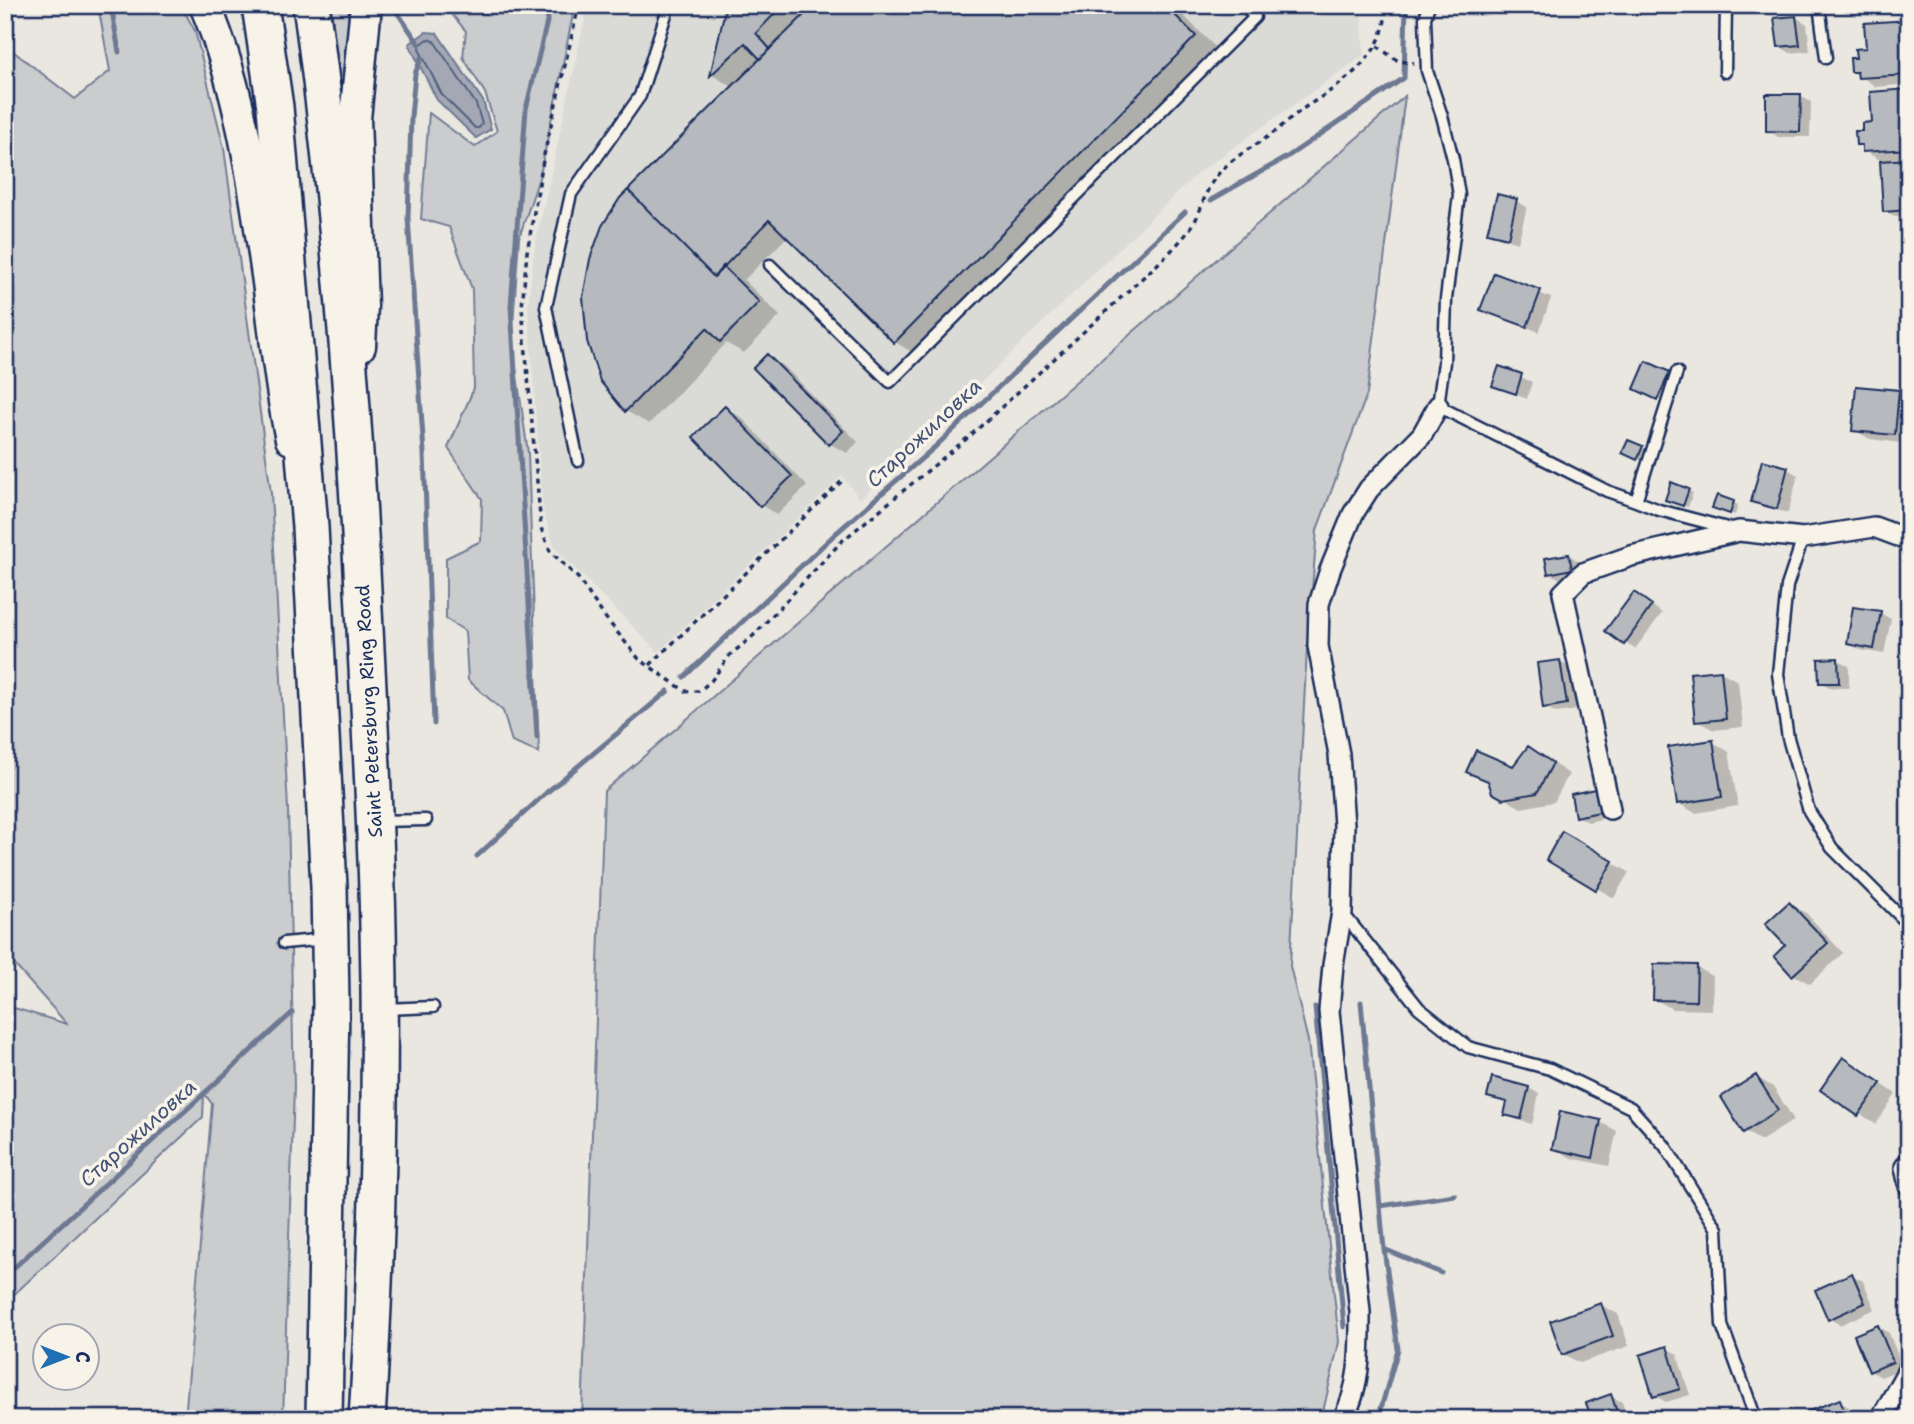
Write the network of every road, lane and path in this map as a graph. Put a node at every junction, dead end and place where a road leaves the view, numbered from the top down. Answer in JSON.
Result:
{"nodes":[{"id":1,"x":205,"y":5,"type":"edge"},
{"id":2,"x":260,"y":5,"type":"edge"},
{"id":3,"x":310,"y":5,"type":"edge"},
{"id":4,"x":366,"y":5,"type":"edge"},
{"id":5,"x":669,"y":5,"type":"edge"},
{"id":6,"x":1244,"y":5,"type":"edge"},
{"id":7,"x":1385,"y":5,"type":"edge"},
{"id":8,"x":1429,"y":5,"type":"edge"},
{"id":9,"x":1726,"y":5,"type":"edge"},
{"id":10,"x":1819,"y":5,"type":"edge"},
{"id":11,"x":1377,"y":45,"type":"junction"},
{"id":12,"x":1826,"y":58,"type":"dead end"},
{"id":13,"x":1409,"y":63,"type":"dead end"},
{"id":14,"x":1725,"y":72,"type":"dead end"},
{"id":15,"x":770,"y":265,"type":"dead end"},
{"id":16,"x":1677,"y":372,"type":"dead end"},
{"id":17,"x":1438,"y":406,"type":"junction"},
{"id":18,"x":355,"y":427,"type":"junction"},
{"id":19,"x":578,"y":461,"type":"dead end"},
{"id":20,"x":842,"y":481,"type":"dead end"},
{"id":21,"x":1636,"y":501,"type":"junction"},
{"id":22,"x":310,"y":527,"type":"junction"},
{"id":23,"x":1739,"y":531,"type":"junction"},
{"id":24,"x":1802,"y":538,"type":"junction"},
{"id":25,"x":1909,"y":540,"type":"edge"},
{"id":26,"x":550,"y":551,"type":"dead end"},
{"id":27,"x":650,"y":665,"type":"junction"},
{"id":28,"x":1610,"y":810,"type":"dead end"},
{"id":29,"x":426,"y":820,"type":"dead end"},
{"id":30,"x":375,"y":821,"type":"junction"},
{"id":31,"x":1342,"y":912,"type":"junction"},
{"id":32,"x":1909,"y":925,"type":"edge"},
{"id":33,"x":330,"y":939,"type":"junction"},
{"id":34,"x":284,"y":943,"type":"dead end"},
{"id":35,"x":433,"y":1007,"type":"dead end"},
{"id":36,"x":378,"y":1009,"type":"junction"},
{"id":37,"x":1909,"y":1162,"type":"edge"},
{"id":38,"x":1909,"y":1186,"type":"edge"},
{"id":39,"x":1909,"y":1368,"type":"edge"},
{"id":40,"x":324,"y":1419,"type":"edge"},
{"id":41,"x":367,"y":1419,"type":"edge"},
{"id":42,"x":1343,"y":1419,"type":"edge"},
{"id":43,"x":1756,"y":1419,"type":"edge"},
{"id":44,"x":1881,"y":1419,"type":"edge"}],
"edges":[{"from":1,"to":22,"type":"main road"},
{"from":2,"to":22,"type":"highway"},
{"from":3,"to":18,"type":"highway","name":"Saint Petersburg Ring Road"},
{"from":4,"to":18,"type":"main road"},
{"from":5,"to":19,"type":"lane"},
{"from":6,"to":15,"type":"lane"},
{"from":7,"to":11,"type":"path"},
{"from":8,"to":17,"type":"lane"},
{"from":9,"to":14,"type":"lane"},
{"from":10,"to":12,"type":"lane"},
{"from":11,"to":13,"type":"path"},
{"from":11,"to":27,"type":"path"},
{"from":16,"to":21,"type":"lane"},
{"from":17,"to":21,"type":"lane"},
{"from":17,"to":31,"type":"street"},
{"from":18,"to":30,"type":"highway","name":"Saint Petersburg Ring Road"},
{"from":20,"to":27,"type":"path"},
{"from":21,"to":23,"type":"lane"},
{"from":22,"to":33,"type":"highway"},
{"from":23,"to":24,"type":"street"},
{"from":23,"to":28,"type":"street"},
{"from":24,"to":25,"type":"street"},
{"from":24,"to":32,"type":"lane"},
{"from":26,"to":27,"type":"path"},
{"from":29,"to":30,"type":"lane"},
{"from":30,"to":36,"type":"highway","name":"Saint Petersburg Ring Road"},
{"from":31,"to":42,"type":"street"},
{"from":31,"to":43,"type":"lane"},
{"from":33,"to":34,"type":"lane"},
{"from":33,"to":40,"type":"highway"},
{"from":35,"to":36,"type":"lane"},
{"from":36,"to":41,"type":"highway","name":"Saint Petersburg Ring Road"},
{"from":37,"to":38,"type":"street"},
{"from":39,"to":44,"type":"street"}]}
